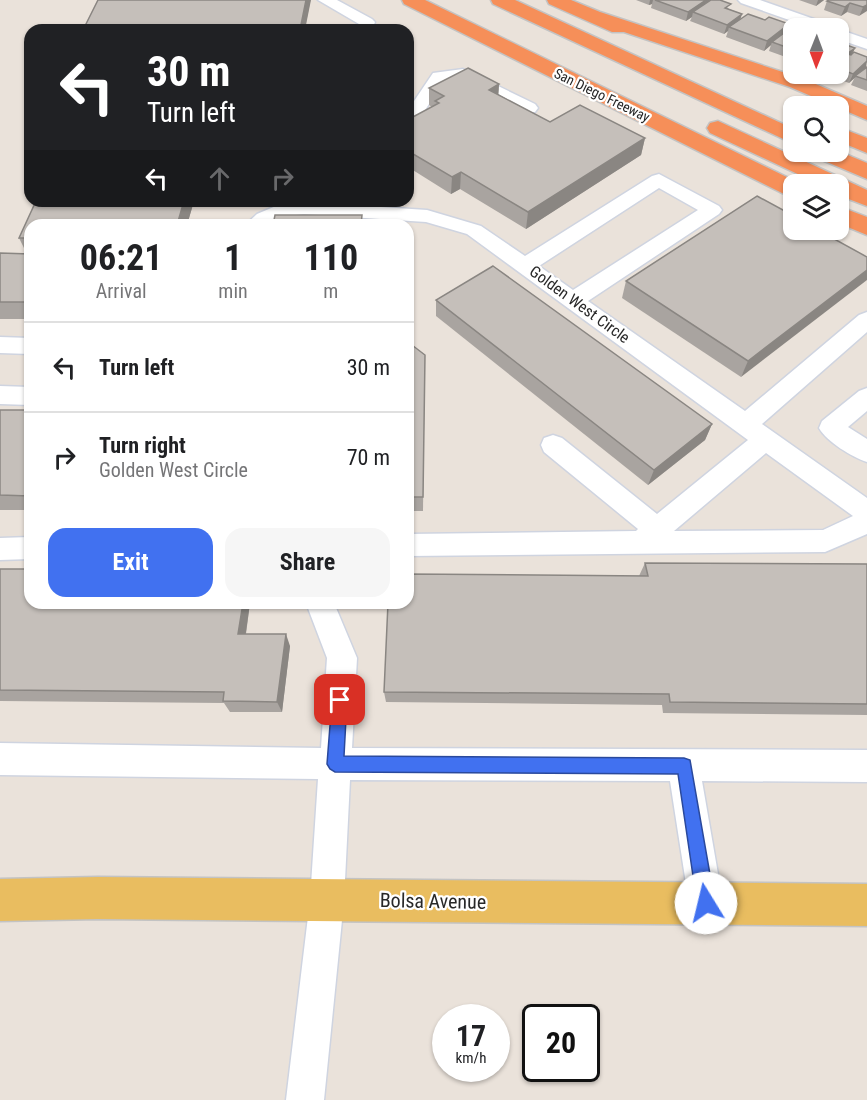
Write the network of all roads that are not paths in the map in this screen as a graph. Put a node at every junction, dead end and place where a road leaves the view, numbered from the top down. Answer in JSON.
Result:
{"nodes":[{"id":1,"x":326,"y":0,"type":"edge"},
{"id":2,"x":411,"y":0,"type":"edge"},
{"id":3,"x":455,"y":0,"type":"edge"},
{"id":4,"x":500,"y":0,"type":"edge"},
{"id":5,"x":556,"y":0,"type":"edge"},
{"id":6,"x":746,"y":0,"type":"edge"},
{"id":7,"x":600,"y":18,"type":"junction"},
{"id":8,"x":797,"y":18,"type":"edge"},
{"id":9,"x":366,"y":24,"type":"edge"},
{"id":10,"x":513,"y":28,"type":"dead end"},
{"id":11,"x":849,"y":37,"type":"edge"},
{"id":12,"x":867,"y":44,"type":"edge"},
{"id":13,"x":714,"y":77,"type":"dead end"},
{"id":14,"x":529,"y":108,"type":"edge"},
{"id":15,"x":414,"y":114,"type":"edge"},
{"id":16,"x":867,"y":114,"type":"edge"},
{"id":17,"x":698,"y":118,"type":"dead end"},
{"id":18,"x":783,"y":133,"type":"edge"},
{"id":19,"x":849,"y":138,"type":"edge"},
{"id":20,"x":867,"y":146,"type":"edge"},
{"id":21,"x":845,"y":162,"type":"edge"},
{"id":22,"x":867,"y":172,"type":"edge"},
{"id":23,"x":814,"y":174,"type":"edge"},
{"id":24,"x":783,"y":185,"type":"edge"},
{"id":25,"x":849,"y":191,"type":"edge"},
{"id":26,"x":867,"y":199,"type":"edge"},
{"id":27,"x":284,"y":207,"type":"edge"},
{"id":28,"x":295,"y":207,"type":"edge"},
{"id":29,"x":334,"y":207,"type":"edge"},
{"id":30,"x":371,"y":207,"type":"edge"},
{"id":31,"x":849,"y":218,"type":"edge"},
{"id":32,"x":263,"y":219,"type":"edge"},
{"id":33,"x":867,"y":227,"type":"edge"},
{"id":34,"x":526,"y":265,"type":"junction"},
{"id":35,"x":573,"y":300,"type":"junction"},
{"id":36,"x":867,"y":320,"type":"edge"},
{"id":37,"x":0,"y":345,"type":"edge"},
{"id":38,"x":24,"y":346,"type":"edge"},
{"id":39,"x":0,"y":395,"type":"edge"},
{"id":40,"x":24,"y":396,"type":"edge"},
{"id":41,"x":867,"y":397,"type":"edge"},
{"id":42,"x":746,"y":424,"type":"junction"},
{"id":43,"x":766,"y":439,"type":"junction"},
{"id":44,"x":553,"y":445,"type":"dead end"},
{"id":45,"x":867,"y":452,"type":"edge"},
{"id":46,"x":865,"y":508,"type":"edge"},
{"id":47,"x":649,"y":536,"type":"junction"},
{"id":48,"x":414,"y":545,"type":"edge"},
{"id":49,"x":24,"y":548,"type":"edge"},
{"id":50,"x":0,"y":549,"type":"edge"},
{"id":51,"x":322,"y":609,"type":"edge"},
{"id":52,"x":0,"y":759,"type":"edge"},
{"id":53,"x":335,"y":764,"type":"junction"},
{"id":54,"x":684,"y":766,"type":"junction"},
{"id":55,"x":867,"y":766,"type":"edge"},
{"id":56,"x":0,"y":900,"type":"edge"},
{"id":57,"x":327,"y":900,"type":"junction"},
{"id":58,"x":706,"y":903,"type":"junction"},
{"id":59,"x":867,"y":905,"type":"edge"},
{"id":60,"x":305,"y":1100,"type":"edge"}],
"edges":[{"from":1,"to":9,"type":"street"},
{"from":2,"to":24,"type":"highway","name":"San Diego Freeway"},
{"from":3,"to":10,"type":"highway"},
{"from":4,"to":18,"type":"highway"},
{"from":5,"to":7,"type":"highway"},
{"from":6,"to":8,"type":"street"},
{"from":7,"to":13,"type":"highway"},
{"from":7,"to":16,"type":"highway"},
{"from":11,"to":12,"type":"street"},
{"from":14,"to":15,"type":"street"},
{"from":17,"to":23,"type":"highway"},
{"from":19,"to":20,"type":"highway"},
{"from":21,"to":22,"type":"highway"},
{"from":25,"to":26,"type":"highway"},
{"from":27,"to":32,"type":"street","name":"Golden West Circle"},
{"from":28,"to":29,"type":"street","name":"Golden West Circle"},
{"from":30,"to":34,"type":"street","name":"Golden West Circle"},
{"from":31,"to":33,"type":"highway"},
{"from":34,"to":35,"type":"street","name":"Golden West Circle"},
{"from":34,"to":35,"type":"street"},
{"from":35,"to":42,"type":"street","name":"Golden West Circle"},
{"from":36,"to":42,"type":"street"},
{"from":37,"to":38,"type":"street"},
{"from":39,"to":40,"type":"street"},
{"from":41,"to":45,"type":"street"},
{"from":42,"to":43,"type":"street","name":"Golden West Circle"},
{"from":43,"to":46,"type":"street","name":"Golden West Circle"},
{"from":43,"to":47,"type":"street"},
{"from":44,"to":47,"type":"street"},
{"from":46,"to":47,"type":"street"},
{"from":47,"to":48,"type":"street"},
{"from":49,"to":50,"type":"street"},
{"from":51,"to":53,"type":"street"},
{"from":52,"to":53,"type":"street"},
{"from":53,"to":54,"type":"street"},
{"from":53,"to":57,"type":"street"},
{"from":54,"to":55,"type":"street"},
{"from":54,"to":58,"type":"street"},
{"from":56,"to":57,"type":"main road","name":"Bolsa Avenue"},
{"from":57,"to":58,"type":"main road","name":"Bolsa Avenue"},
{"from":57,"to":60,"type":"street"},
{"from":58,"to":59,"type":"main road","name":"Bolsa Avenue"}]}
